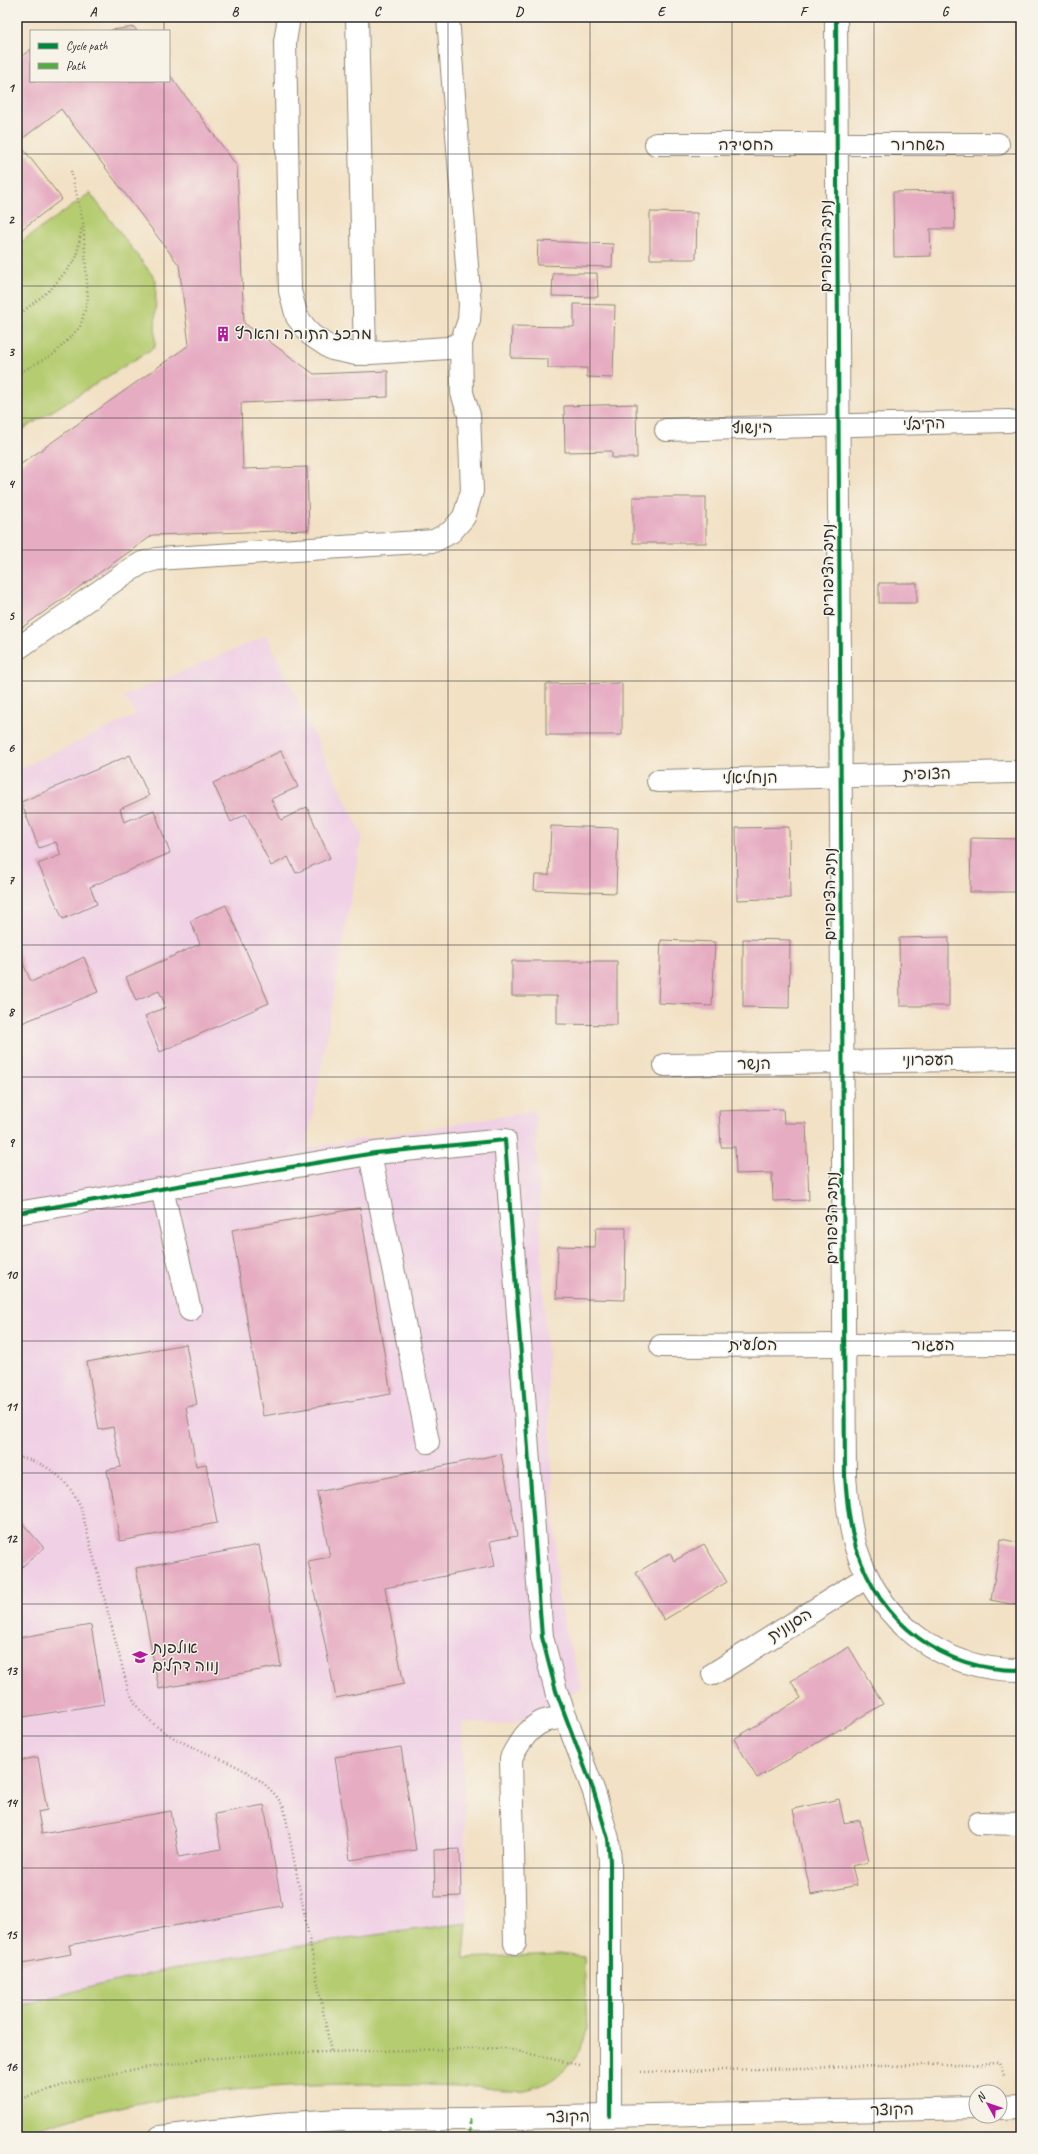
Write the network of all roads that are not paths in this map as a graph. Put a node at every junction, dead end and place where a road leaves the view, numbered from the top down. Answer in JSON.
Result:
{"nodes":[{"id":1,"x":289,"y":17,"type":"edge"},
{"id":2,"x":357,"y":17,"type":"edge"},
{"id":3,"x":448,"y":17,"type":"edge"},
{"id":4,"x":836,"y":17,"type":"edge"},
{"id":5,"x":656,"y":144,"type":"dead end"},
{"id":6,"x":998,"y":144,"type":"dead end"},
{"id":7,"x":837,"y":145,"type":"junction"},
{"id":8,"x":461,"y":343,"type":"junction"},
{"id":9,"x":365,"y":354,"type":"junction"},
{"id":10,"x":1010,"y":422,"type":"dead end"},
{"id":11,"x":839,"y":426,"type":"junction"},
{"id":12,"x":666,"y":430,"type":"dead end"},
{"id":13,"x":17,"y":649,"type":"edge"},
{"id":14,"x":1013,"y":772,"type":"dead end"},
{"id":15,"x":841,"y":776,"type":"junction"},
{"id":16,"x":658,"y":781,"type":"dead end"},
{"id":17,"x":1014,"y":1059,"type":"dead end"},
{"id":18,"x":842,"y":1062,"type":"junction"},
{"id":19,"x":664,"y":1065,"type":"dead end"},
{"id":20,"x":370,"y":1154,"type":"junction"},
{"id":21,"x":162,"y":1189,"type":"junction"},
{"id":22,"x":17,"y":1213,"type":"edge"},
{"id":23,"x":190,"y":1310,"type":"dead end"},
{"id":24,"x":1021,"y":1344,"type":"edge"},
{"id":25,"x":844,"y":1345,"type":"junction"},
{"id":26,"x":661,"y":1346,"type":"dead end"},
{"id":27,"x":428,"y":1442,"type":"dead end"},
{"id":28,"x":868,"y":1577,"type":"junction"},
{"id":29,"x":1021,"y":1670,"type":"edge"},
{"id":30,"x":713,"y":1674,"type":"dead end"},
{"id":31,"x":566,"y":1717,"type":"junction"},
{"id":32,"x":979,"y":1823,"type":"dead end"},
{"id":33,"x":1021,"y":1824,"type":"edge"},
{"id":34,"x":515,"y":1943,"type":"dead end"},
{"id":35,"x":968,"y":2108,"type":"edge"},
{"id":36,"x":610,"y":2116,"type":"junction"},
{"id":37,"x":160,"y":2137,"type":"edge"}],
"edges":[{"from":1,"to":9,"type":"street"},
{"from":2,"to":9,"type":"street"},
{"from":3,"to":8,"type":"street"},
{"from":4,"to":7,"type":"street","name":"נתיב הציפורים"},
{"from":5,"to":7,"type":"street","name":"החסידה"},
{"from":6,"to":7,"type":"street","name":"השחרור"},
{"from":7,"to":11,"type":"street","name":"נתיב הציפורים"},
{"from":8,"to":9,"type":"street"},
{"from":8,"to":13,"type":"street"},
{"from":10,"to":11,"type":"street","name":"הקיבלי"},
{"from":11,"to":12,"type":"street","name":"הינשוף"},
{"from":11,"to":15,"type":"street","name":"נתיב הציפורים"},
{"from":14,"to":15,"type":"street","name":"הצופית"},
{"from":15,"to":16,"type":"street","name":"הנחליאלי"},
{"from":15,"to":18,"type":"street","name":"נתיב הציפורים"},
{"from":17,"to":18,"type":"street","name":"העפרוני"},
{"from":18,"to":19,"type":"street","name":"הנשר"},
{"from":18,"to":25,"type":"street","name":"נתיב הציפורים"},
{"from":20,"to":21,"type":"street"},
{"from":20,"to":27,"type":"street"},
{"from":20,"to":31,"type":"street"},
{"from":21,"to":22,"type":"street"},
{"from":21,"to":23,"type":"street"},
{"from":24,"to":25,"type":"street","name":"העגור"},
{"from":25,"to":26,"type":"street","name":"הסלעית"},
{"from":25,"to":28,"type":"street","name":"נתיב הציפורים"},
{"from":28,"to":29,"type":"street","name":"נתיב הציפורים"},
{"from":28,"to":30,"type":"street","name":"הסנונית"},
{"from":31,"to":34,"type":"street"},
{"from":31,"to":36,"type":"street"},
{"from":32,"to":33,"type":"street"},
{"from":35,"to":36,"type":"street","name":"הקוצר"},
{"from":36,"to":37,"type":"street","name":"הקוצר"}]}
